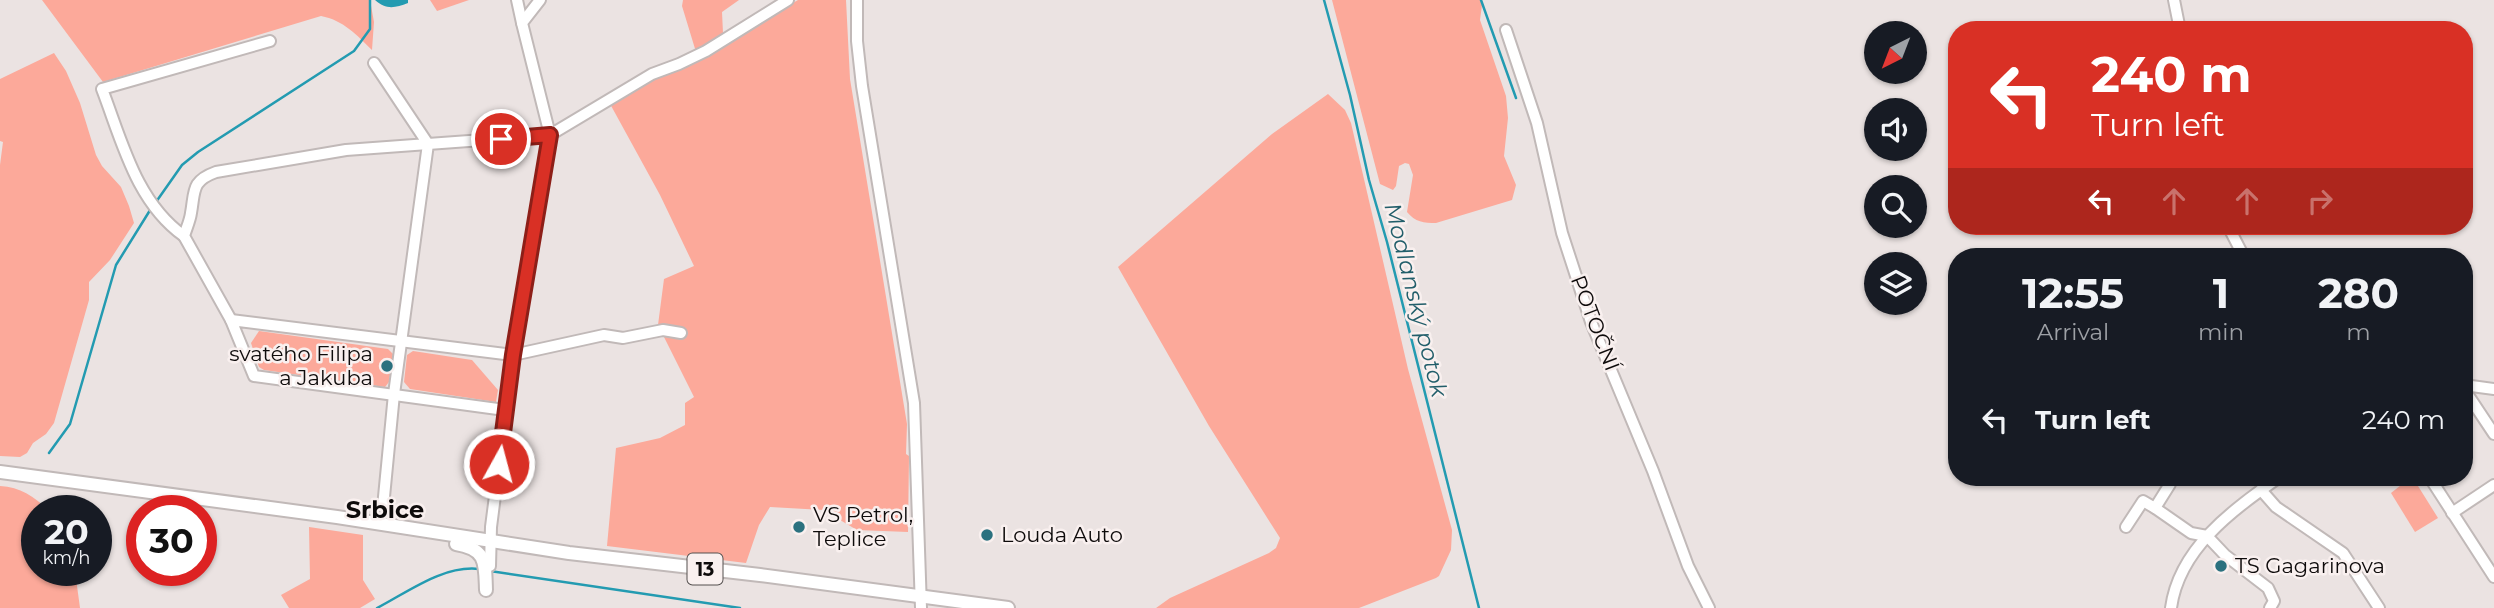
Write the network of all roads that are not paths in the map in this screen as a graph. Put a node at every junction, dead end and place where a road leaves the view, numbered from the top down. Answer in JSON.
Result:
{"nodes":[{"id":1,"x":517,"y":0,"type":"edge"},
{"id":2,"x":540,"y":0,"type":"edge"},
{"id":3,"x":788,"y":0,"type":"edge"},
{"id":4,"x":857,"y":0,"type":"edge"},
{"id":5,"x":2174,"y":0,"type":"edge"},
{"id":6,"x":2178,"y":21,"type":"edge"},
{"id":7,"x":522,"y":23,"type":"junction"},
{"id":8,"x":1506,"y":30,"type":"dead end"},
{"id":9,"x":270,"y":41,"type":"dead end"},
{"id":10,"x":374,"y":63,"type":"dead end"},
{"id":11,"x":550,"y":135,"type":"junction"},
{"id":12,"x":428,"y":144,"type":"junction"},
{"id":13,"x":184,"y":236,"type":"junction"},
{"id":14,"x":231,"y":320,"type":"junction"},
{"id":15,"x":681,"y":333,"type":"dead end"},
{"id":16,"x":401,"y":342,"type":"junction"},
{"id":17,"x":513,"y":355,"type":"junction"},
{"id":18,"x":2473,"y":388,"type":"edge"},
{"id":19,"x":2494,"y":389,"type":"edge"},
{"id":20,"x":394,"y":394,"type":"junction"},
{"id":21,"x":2473,"y":401,"type":"edge"},
{"id":22,"x":505,"y":410,"type":"junction"},
{"id":23,"x":2494,"y":434,"type":"edge"},
{"id":24,"x":0,"y":472,"type":"edge"},
{"id":25,"x":2494,"y":485,"type":"edge"},
{"id":26,"x":2169,"y":486,"type":"edge"},
{"id":27,"x":2267,"y":486,"type":"edge"},
{"id":28,"x":2435,"y":486,"type":"edge"},
{"id":29,"x":2261,"y":490,"type":"junction"},
{"id":30,"x":383,"y":507,"type":"dead end"},
{"id":31,"x":2155,"y":508,"type":"junction"},
{"id":32,"x":2452,"y":513,"type":"junction"},
{"id":33,"x":375,"y":524,"type":"junction"},
{"id":34,"x":2126,"y":527,"type":"dead end"},
{"id":35,"x":2207,"y":536,"type":"junction"},
{"id":36,"x":491,"y":542,"type":"junction"},
{"id":37,"x":490,"y":566,"type":"dead end"},
{"id":38,"x":2494,"y":577,"type":"edge"},
{"id":39,"x":486,"y":590,"type":"dead end"},
{"id":40,"x":920,"y":602,"type":"edge"},
{"id":41,"x":986,"y":605,"type":"junction"},
{"id":42,"x":964,"y":608,"type":"edge"},
{"id":43,"x":1008,"y":608,"type":"edge"},
{"id":44,"x":1709,"y":608,"type":"edge"},
{"id":45,"x":2171,"y":608,"type":"edge"},
{"id":46,"x":2270,"y":608,"type":"edge"},
{"id":47,"x":2379,"y":608,"type":"edge"}],
"edges":[{"from":1,"to":7,"type":"street"},
{"from":2,"to":7,"type":"street"},
{"from":3,"to":11,"type":"street"},
{"from":4,"to":40,"type":"street"},
{"from":5,"to":6,"type":"street"},
{"from":7,"to":11,"type":"street"},
{"from":8,"to":44,"type":"street","name":"POTOČNÍ"},
{"from":9,"to":13,"type":"street"},
{"from":10,"to":12,"type":"street"},
{"from":11,"to":12,"type":"street"},
{"from":11,"to":17,"type":"street"},
{"from":12,"to":13,"type":"street"},
{"from":12,"to":16,"type":"street"},
{"from":13,"to":14,"type":"street"},
{"from":14,"to":16,"type":"street"},
{"from":14,"to":20,"type":"street"},
{"from":15,"to":17,"type":"street"},
{"from":16,"to":17,"type":"street"},
{"from":16,"to":20,"type":"street"},
{"from":17,"to":22,"type":"street"},
{"from":18,"to":19,"type":"street"},
{"from":20,"to":22,"type":"street"},
{"from":20,"to":30,"type":"street"},
{"from":21,"to":23,"type":"street"},
{"from":22,"to":36,"type":"street"},
{"from":24,"to":33,"type":"main road","number":"13"},
{"from":25,"to":32,"type":"street"},
{"from":26,"to":31,"type":"street"},
{"from":27,"to":29,"type":"street"},
{"from":28,"to":32,"type":"street"},
{"from":29,"to":35,"type":"street"},
{"from":29,"to":47,"type":"street"},
{"from":31,"to":34,"type":"street"},
{"from":31,"to":35,"type":"street"},
{"from":32,"to":38,"type":"street"},
{"from":33,"to":36,"type":"main road","number":"13"},
{"from":33,"to":39,"type":"main road"},
{"from":35,"to":45,"type":"street"},
{"from":35,"to":46,"type":"street"},
{"from":36,"to":37,"type":"street"},
{"from":36,"to":40,"type":"main road","number":"13"},
{"from":40,"to":41,"type":"main road","number":"13"},
{"from":41,"to":42,"type":"street"},
{"from":41,"to":43,"type":"main road","number":"13"}]}
